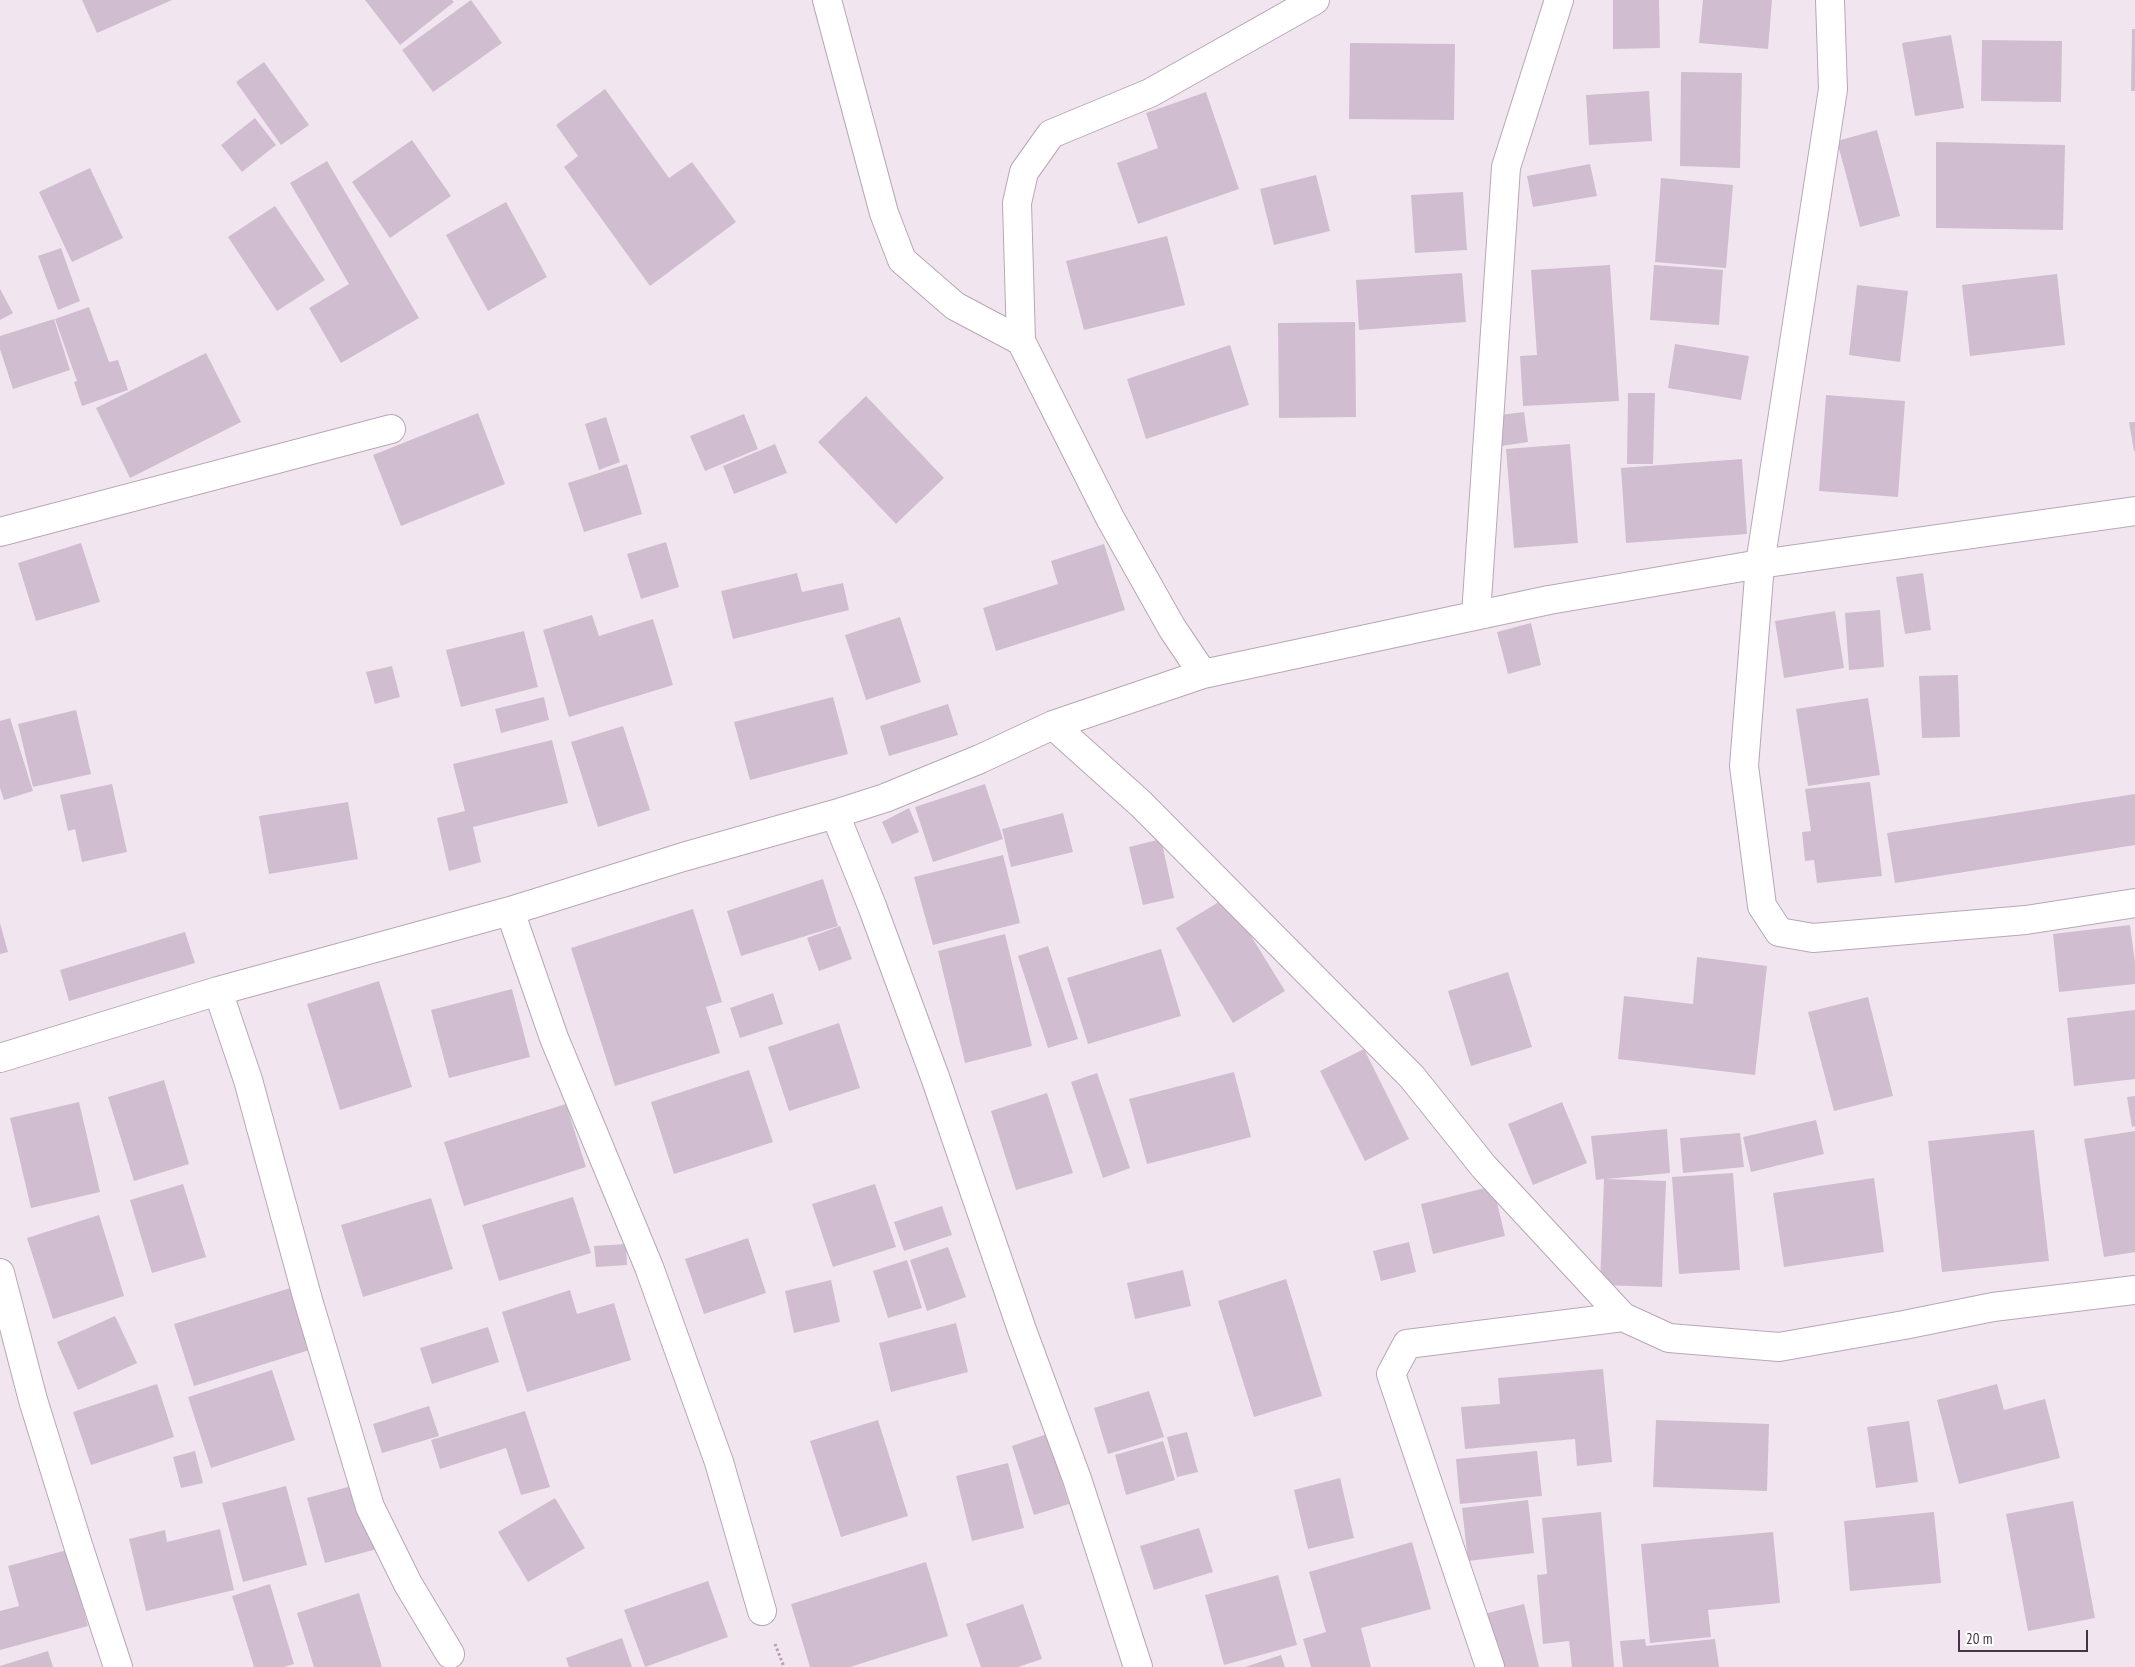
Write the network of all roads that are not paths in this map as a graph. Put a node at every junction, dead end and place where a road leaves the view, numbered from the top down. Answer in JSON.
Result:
{"nodes":[{"id":1,"x":827,"y":0,"type":"edge"},
{"id":2,"x":1315,"y":0,"type":"edge"},
{"id":3,"x":1559,"y":0,"type":"edge"},
{"id":4,"x":1830,"y":0,"type":"edge"},
{"id":5,"x":1021,"y":341,"type":"junction"},
{"id":6,"x":390,"y":429,"type":"dead end"},
{"id":7,"x":2135,"y":511,"type":"edge"},
{"id":8,"x":0,"y":532,"type":"edge"},
{"id":9,"x":1760,"y":564,"type":"junction"},
{"id":10,"x":1476,"y":615,"type":"junction"},
{"id":11,"x":1202,"y":674,"type":"junction"},
{"id":12,"x":1053,"y":725,"type":"junction"},
{"id":13,"x":835,"y":814,"type":"junction"},
{"id":14,"x":2135,"y":903,"type":"edge"},
{"id":15,"x":510,"y":911,"type":"junction"},
{"id":16,"x":218,"y":991,"type":"junction"},
{"id":17,"x":0,"y":1058,"type":"edge"},
{"id":18,"x":0,"y":1273,"type":"edge"},
{"id":19,"x":2135,"y":1290,"type":"edge"},
{"id":20,"x":1623,"y":1317,"type":"junction"},
{"id":21,"x":762,"y":1611,"type":"dead end"},
{"id":22,"x":450,"y":1654,"type":"dead end"},
{"id":23,"x":118,"y":1667,"type":"edge"},
{"id":24,"x":1138,"y":1667,"type":"edge"},
{"id":25,"x":1490,"y":1667,"type":"edge"}],
"edges":[{"from":1,"to":5,"type":"street"},
{"from":2,"to":5,"type":"street"},
{"from":3,"to":10,"type":"street"},
{"from":4,"to":9,"type":"street"},
{"from":5,"to":11,"type":"street"},
{"from":6,"to":8,"type":"street"},
{"from":7,"to":9,"type":"street"},
{"from":9,"to":10,"type":"street"},
{"from":9,"to":14,"type":"street"},
{"from":10,"to":11,"type":"street"},
{"from":11,"to":12,"type":"street"},
{"from":12,"to":13,"type":"street"},
{"from":12,"to":20,"type":"street"},
{"from":13,"to":15,"type":"street"},
{"from":13,"to":24,"type":"street"},
{"from":15,"to":16,"type":"street"},
{"from":15,"to":21,"type":"street"},
{"from":16,"to":17,"type":"street"},
{"from":16,"to":22,"type":"street"},
{"from":18,"to":23,"type":"street"},
{"from":19,"to":20,"type":"street"},
{"from":20,"to":25,"type":"street"}]}
